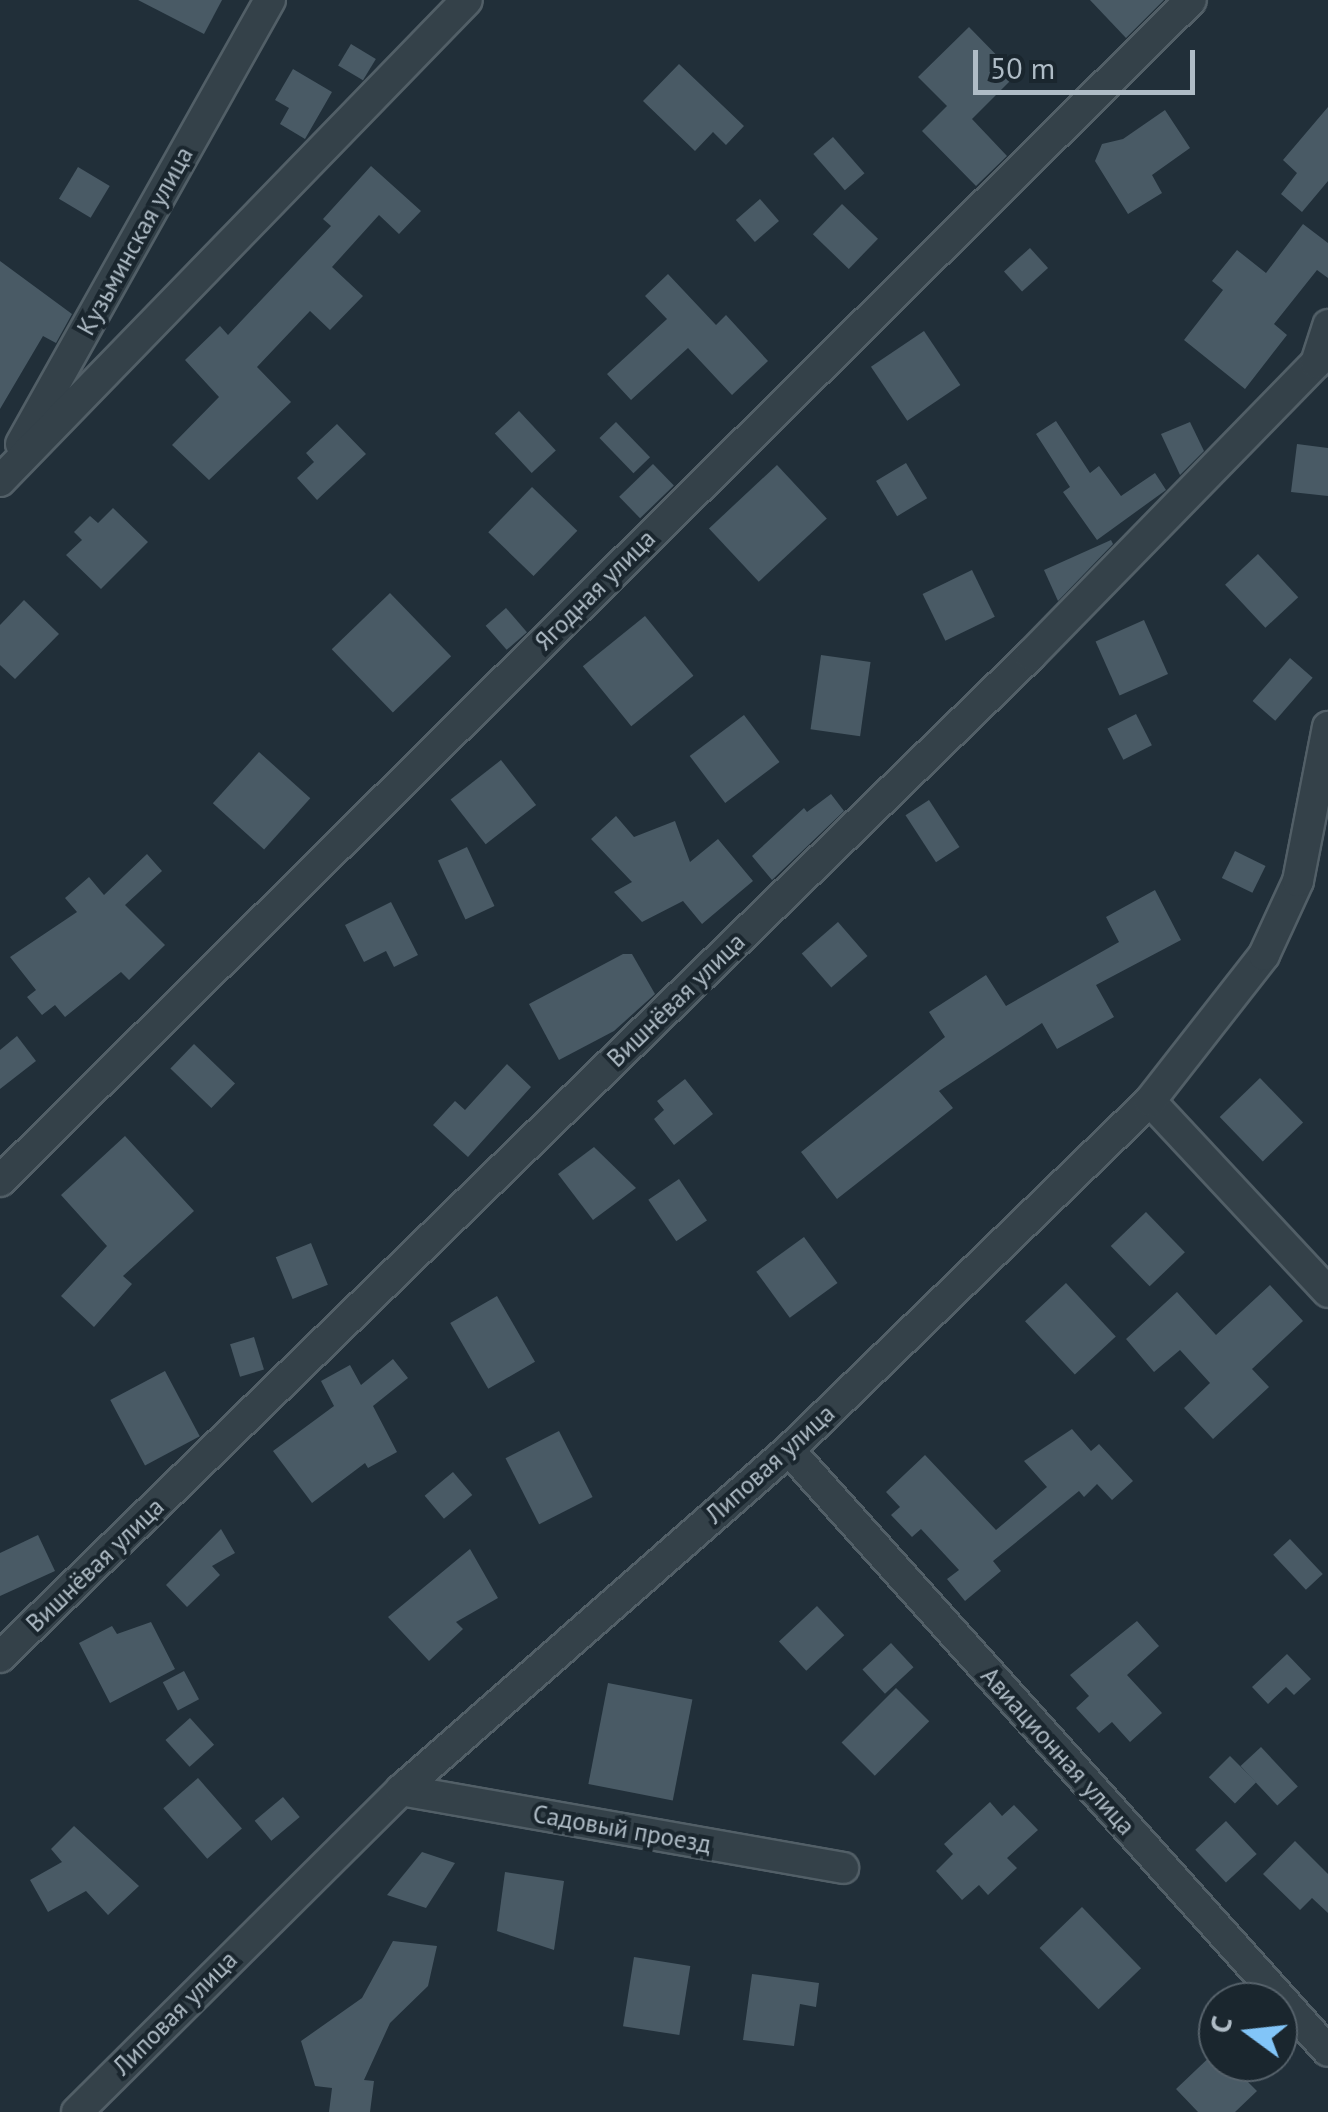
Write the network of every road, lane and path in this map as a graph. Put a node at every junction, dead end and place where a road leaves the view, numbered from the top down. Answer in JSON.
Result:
{"nodes":[{"id":1,"x":270,"y":0,"type":"edge"},
{"id":2,"x":467,"y":0,"type":"edge"},
{"id":3,"x":1191,"y":0,"type":"edge"},
{"id":4,"x":1328,"y":325,"type":"edge"},
{"id":5,"x":0,"y":481,"type":"edge"},
{"id":6,"x":1328,"y":727,"type":"edge"},
{"id":7,"x":1313,"y":882,"type":"edge"},
{"id":8,"x":1150,"y":1101,"type":"junction"},
{"id":9,"x":0,"y":1180,"type":"edge"},
{"id":10,"x":1328,"y":1292,"type":"edge"},
{"id":11,"x":789,"y":1450,"type":"junction"},
{"id":12,"x":0,"y":1657,"type":"edge"},
{"id":13,"x":401,"y":1790,"type":"junction"},
{"id":14,"x":843,"y":1868,"type":"dead end"},
{"id":15,"x":1328,"y":2051,"type":"edge"},
{"id":16,"x":77,"y":2112,"type":"edge"}],
"edges":[{"from":1,"to":5,"type":"street","name":"Кузьминская улица"},
{"from":2,"to":5,"type":"street"},
{"from":3,"to":9,"type":"street","name":"Ягодная улица"},
{"from":4,"to":12,"type":"street","name":"Вишнёвая улица"},
{"from":6,"to":7,"type":"street","name":"Липовая улица"},
{"from":7,"to":8,"type":"street","name":"Липовая улица"},
{"from":8,"to":10,"type":"street"},
{"from":8,"to":11,"type":"street","name":"Липовая улица"},
{"from":11,"to":13,"type":"street","name":"Липовая улица"},
{"from":11,"to":15,"type":"street","name":"Авиационная улица"},
{"from":13,"to":14,"type":"street","name":"Садовый проезд"},
{"from":13,"to":16,"type":"street","name":"Липовая улица"}]}
